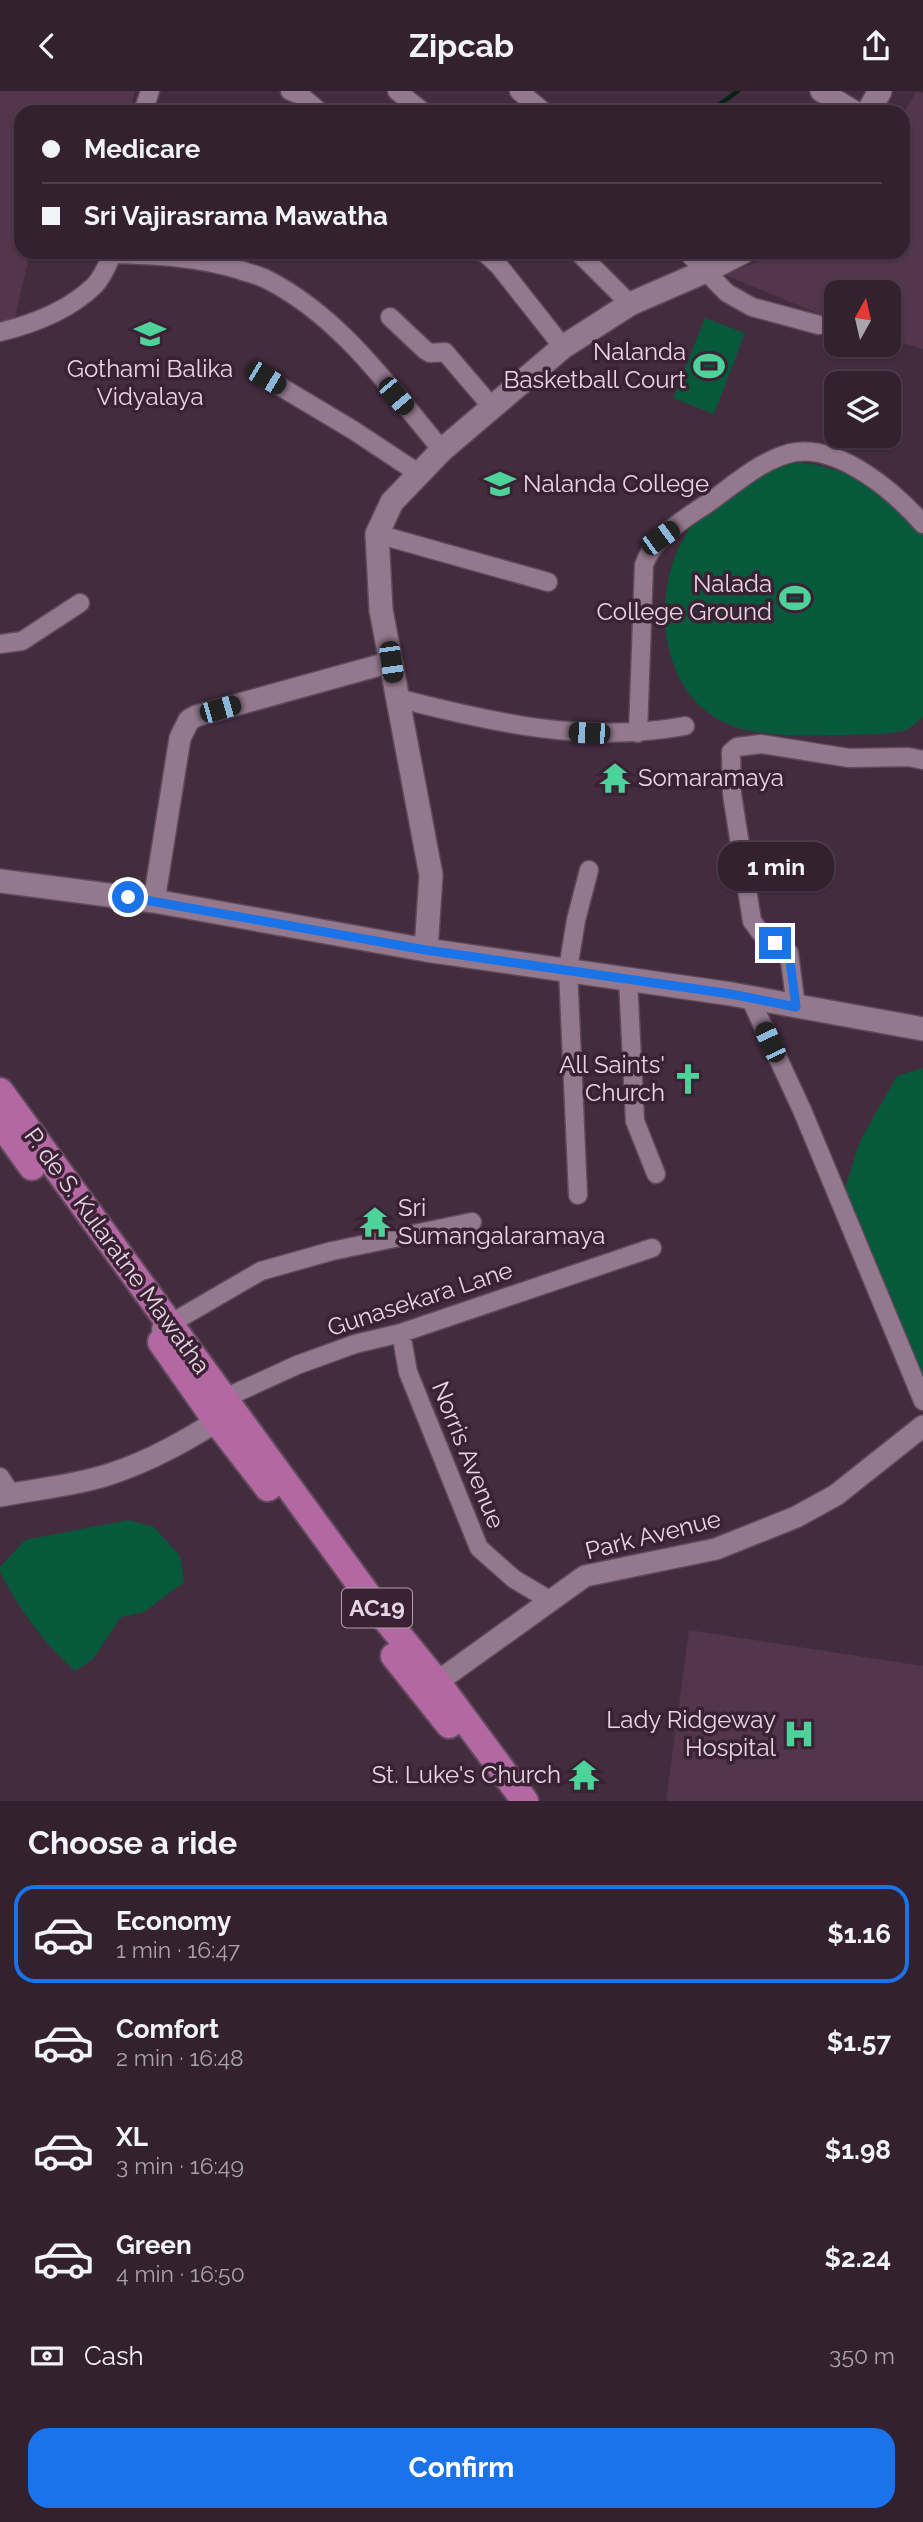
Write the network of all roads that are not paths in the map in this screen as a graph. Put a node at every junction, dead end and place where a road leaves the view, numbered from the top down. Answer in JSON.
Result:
{"nodes":[{"id":1,"x":290,"y":91,"type":"edge"},
{"id":2,"x":397,"y":91,"type":"edge"},
{"id":3,"x":519,"y":91,"type":"edge"},
{"id":4,"x":821,"y":91,"type":"edge"},
{"id":5,"x":312,"y":105,"type":"edge"},
{"id":6,"x":414,"y":105,"type":"edge"},
{"id":7,"x":536,"y":105,"type":"edge"},
{"id":8,"x":844,"y":105,"type":"edge"},
{"id":9,"x":110,"y":259,"type":"edge"},
{"id":10,"x":192,"y":259,"type":"edge"},
{"id":11,"x":492,"y":259,"type":"edge"},
{"id":12,"x":585,"y":259,"type":"edge"},
{"id":13,"x":694,"y":259,"type":"edge"},
{"id":14,"x":729,"y":259,"type":"edge"},
{"id":15,"x":706,"y":271,"type":"junction"},
{"id":16,"x":630,"y":304,"type":"junction"},
{"id":17,"x":390,"y":317,"type":"dead end"},
{"id":18,"x":819,"y":325,"type":"dead end"},
{"id":19,"x":0,"y":332,"type":"edge"},
{"id":20,"x":563,"y":347,"type":"junction"},
{"id":21,"x":266,"y":378,"type":"dead end"},
{"id":22,"x":492,"y":407,"type":"junction"},
{"id":23,"x":442,"y":450,"type":"junction"},
{"id":24,"x":418,"y":473,"type":"junction"},
{"id":25,"x":923,"y":524,"type":"edge"},
{"id":26,"x":377,"y":534,"type":"junction"},
{"id":27,"x":548,"y":582,"type":"dead end"},
{"id":28,"x":80,"y":603,"type":"dead end"},
{"id":29,"x":0,"y":644,"type":"edge"},
{"id":30,"x":391,"y":662,"type":"junction"},
{"id":31,"x":397,"y":698,"type":"junction"},
{"id":32,"x":685,"y":726,"type":"dead end"},
{"id":33,"x":638,"y":733,"type":"junction"},
{"id":34,"x":923,"y":760,"type":"edge"},
{"id":35,"x":589,"y":870,"type":"dead end"},
{"id":36,"x":0,"y":881,"type":"edge"},
{"id":37,"x":154,"y":901,"type":"junction"},
{"id":38,"x":426,"y":950,"type":"junction"},
{"id":39,"x":568,"y":969,"type":"junction"},
{"id":40,"x":628,"y":979,"type":"junction"},
{"id":41,"x":750,"y":998,"type":"junction"},
{"id":42,"x":796,"y":1007,"type":"junction"},
{"id":43,"x":923,"y":1029,"type":"edge"},
{"id":44,"x":0,"y":1091,"type":"edge"},
{"id":45,"x":0,"y":1123,"type":"edge"},
{"id":46,"x":656,"y":1174,"type":"dead end"},
{"id":47,"x":578,"y":1195,"type":"dead end"},
{"id":48,"x":472,"y":1222,"type":"dead end"},
{"id":49,"x":652,"y":1248,"type":"dead end"},
{"id":50,"x":163,"y":1329,"type":"junction"},
{"id":51,"x":401,"y":1333,"type":"junction"},
{"id":52,"x":923,"y":1401,"type":"edge"},
{"id":53,"x":220,"y":1409,"type":"junction"},
{"id":54,"x":923,"y":1426,"type":"edge"},
{"id":55,"x":4,"y":1489,"type":"edge"},
{"id":56,"x":551,"y":1601,"type":"junction"},
{"id":57,"x":429,"y":1688,"type":"junction"},
{"id":58,"x":502,"y":1801,"type":"edge"},
{"id":59,"x":525,"y":1801,"type":"edge"}],
"edges":[{"from":1,"to":5,"type":"street"},
{"from":2,"to":6,"type":"street"},
{"from":3,"to":7,"type":"street"},
{"from":4,"to":8,"type":"street"},
{"from":9,"to":19,"type":"street"},
{"from":10,"to":23,"type":"street"},
{"from":11,"to":20,"type":"street"},
{"from":12,"to":16,"type":"street"},
{"from":13,"to":15,"type":"street"},
{"from":14,"to":15,"type":"main road"},
{"from":15,"to":16,"type":"main road"},
{"from":15,"to":18,"type":"street"},
{"from":16,"to":20,"type":"main road"},
{"from":17,"to":22,"type":"street"},
{"from":20,"to":22,"type":"main road"},
{"from":21,"to":24,"type":"street"},
{"from":22,"to":23,"type":"main road"},
{"from":23,"to":24,"type":"main road"},
{"from":24,"to":26,"type":"main road"},
{"from":25,"to":33,"type":"street"},
{"from":26,"to":27,"type":"street"},
{"from":26,"to":30,"type":"main road"},
{"from":28,"to":29,"type":"street"},
{"from":30,"to":31,"type":"main road"},
{"from":30,"to":37,"type":"street"},
{"from":31,"to":33,"type":"street"},
{"from":31,"to":38,"type":"main road"},
{"from":32,"to":33,"type":"street"},
{"from":34,"to":42,"type":"street"},
{"from":35,"to":39,"type":"street"},
{"from":36,"to":37,"type":"main road"},
{"from":37,"to":38,"type":"main road"},
{"from":38,"to":39,"type":"main road"},
{"from":39,"to":40,"type":"main road"},
{"from":39,"to":47,"type":"street"},
{"from":40,"to":41,"type":"main road"},
{"from":40,"to":46,"type":"street"},
{"from":41,"to":42,"type":"main road"},
{"from":41,"to":52,"type":"street"},
{"from":42,"to":43,"type":"main road"},
{"from":44,"to":50,"type":"main road","name":"P. de S. Kularatne Mawatha","number":"AC19"},
{"from":45,"to":50,"type":"main road","name":"P. de S. Kularatne Mawatha","number":"AC19"},
{"from":48,"to":50,"type":"street"},
{"from":49,"to":51,"type":"street","name":"Gunasekara Lane"},
{"from":50,"to":53,"type":"main road","name":"P. de S. Kularatne Mawatha","number":"AC19"},
{"from":51,"to":53,"type":"street","name":"Gunasekara Lane"},
{"from":51,"to":56,"type":"street","name":"Norris Avenue"},
{"from":53,"to":55,"type":"street"},
{"from":53,"to":57,"type":"main road","number":"AC19"},
{"from":54,"to":56,"type":"street","name":"Park Avenue"},
{"from":56,"to":57,"type":"street","name":"Park Avenue"},
{"from":57,"to":58,"type":"main road","number":"AC19"},
{"from":57,"to":59,"type":"main road","number":"AC19"}]}
